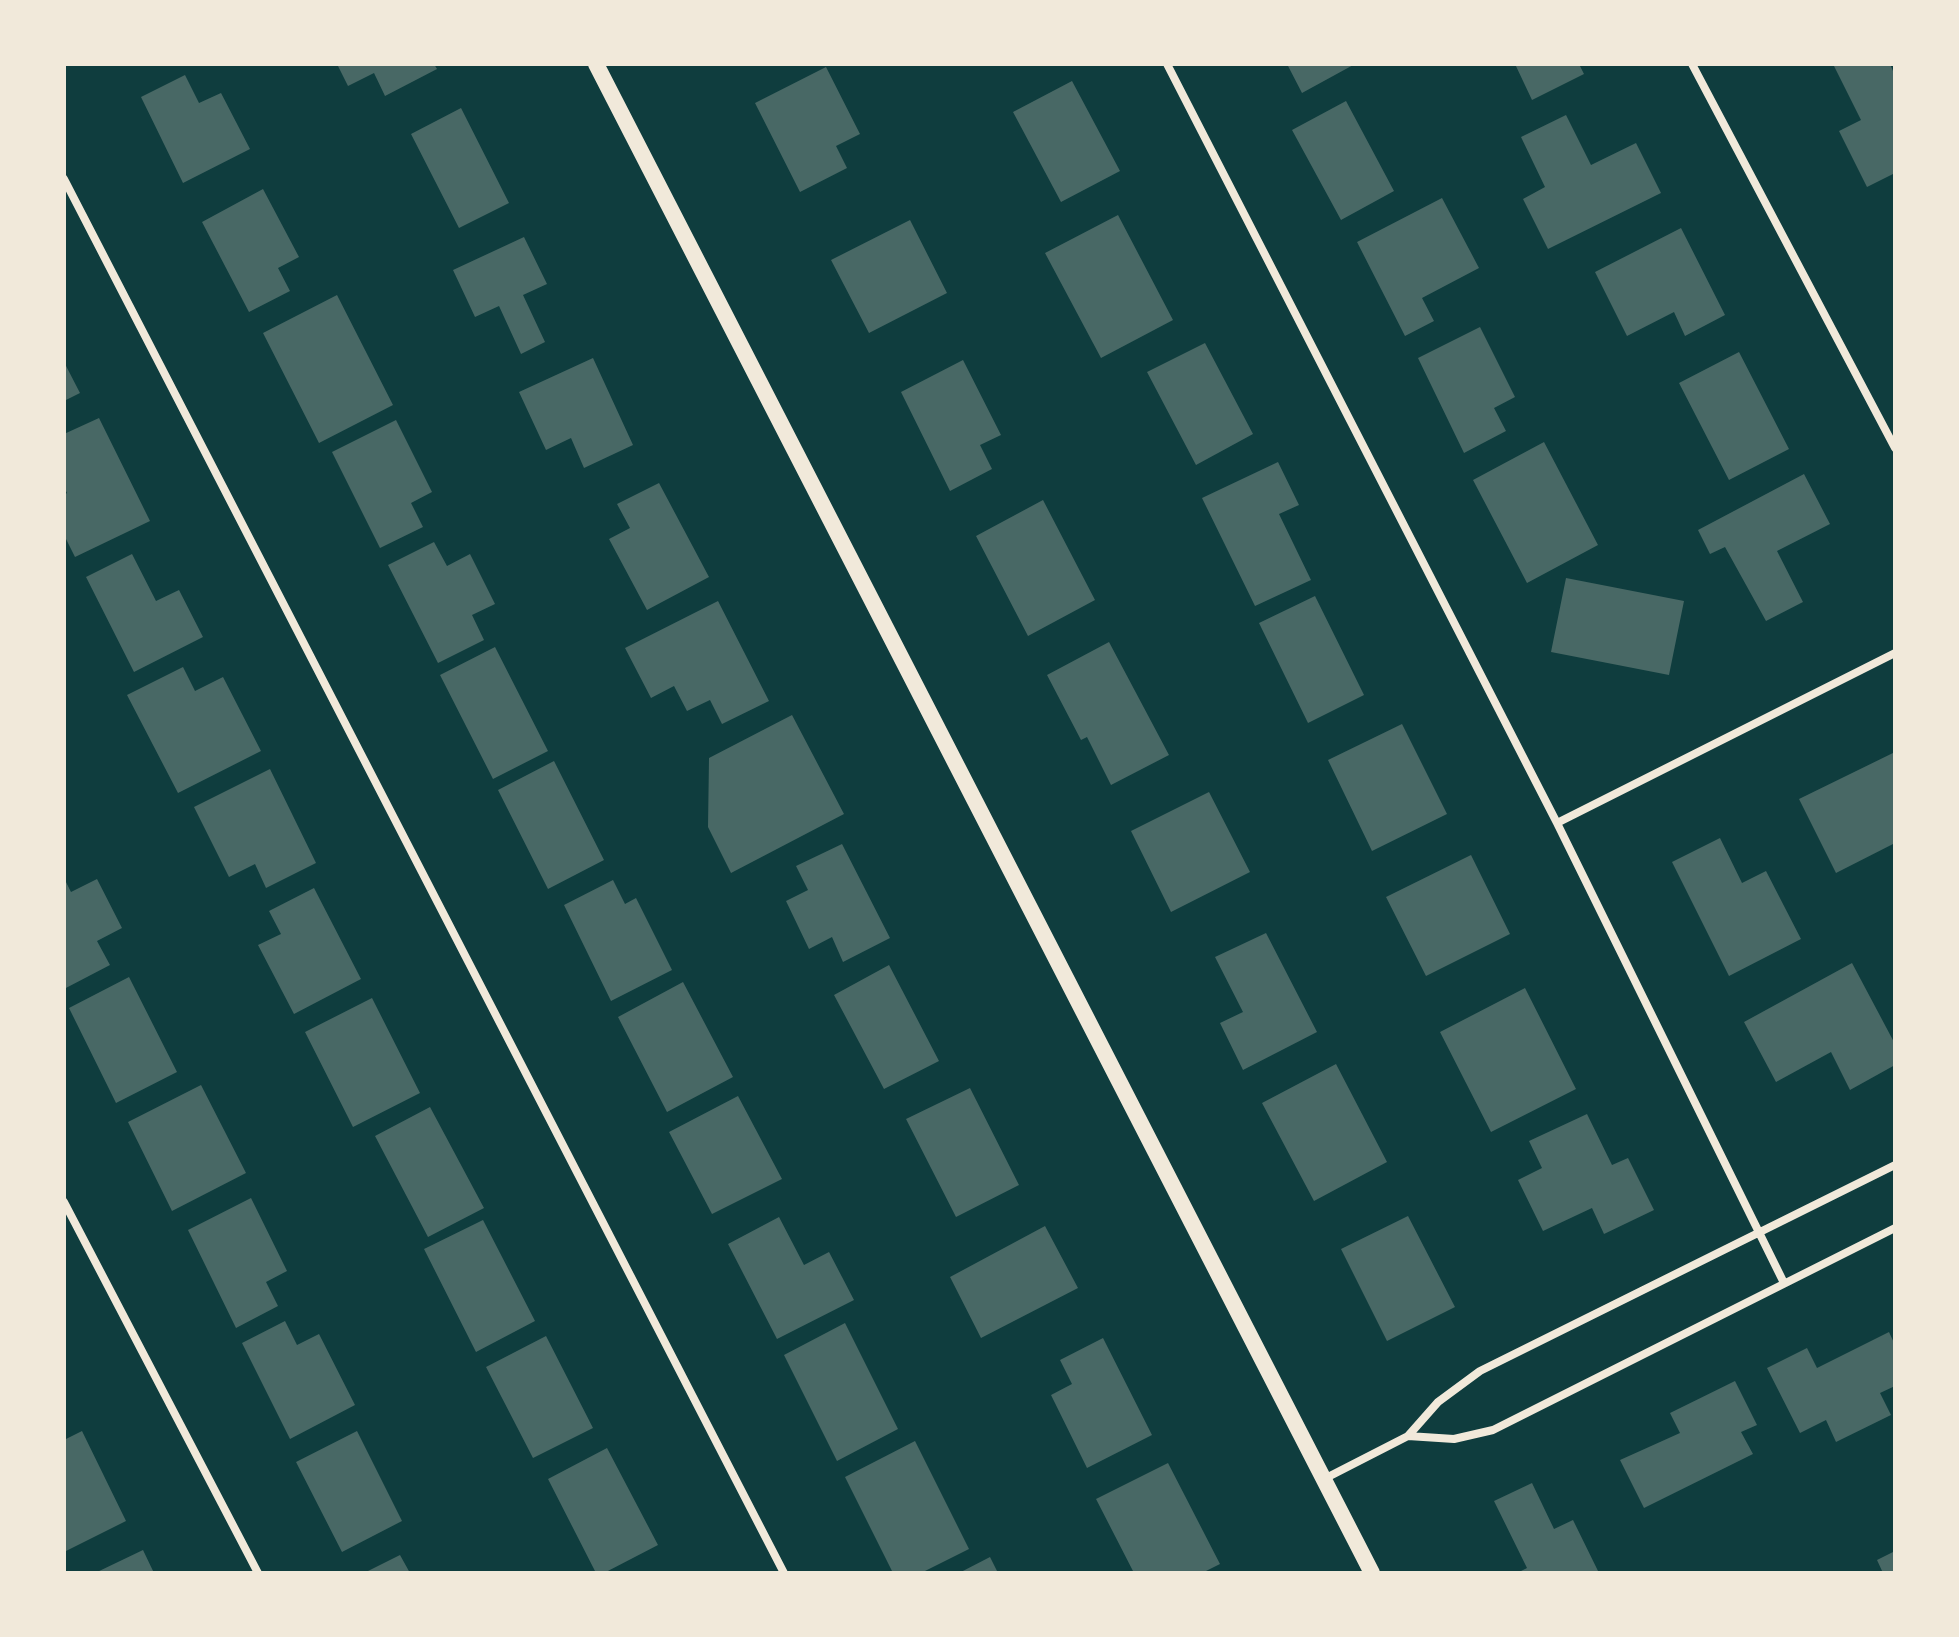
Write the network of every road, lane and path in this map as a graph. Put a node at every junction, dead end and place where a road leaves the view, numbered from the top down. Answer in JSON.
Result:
{"nodes":[{"id":1,"x":596,"y":64,"type":"edge"},
{"id":2,"x":1167,"y":64,"type":"edge"},
{"id":3,"x":1692,"y":64,"type":"edge"},
{"id":4,"x":64,"y":179,"type":"edge"},
{"id":5,"x":1895,"y":448,"type":"edge"},
{"id":6,"x":1895,"y":653,"type":"edge"},
{"id":7,"x":1557,"y":823,"type":"junction"},
{"id":8,"x":1895,"y":1165,"type":"edge"},
{"id":9,"x":64,"y":1202,"type":"edge"},
{"id":10,"x":1895,"y":1228,"type":"edge"},
{"id":11,"x":1758,"y":1233,"type":"junction"},
{"id":12,"x":1784,"y":1283,"type":"junction"},
{"id":13,"x":1408,"y":1436,"type":"junction"},
{"id":14,"x":1324,"y":1479,"type":"junction"},
{"id":15,"x":258,"y":1573,"type":"edge"},
{"id":16,"x":784,"y":1573,"type":"edge"},
{"id":17,"x":1372,"y":1573,"type":"edge"}],
"edges":[{"from":1,"to":14,"type":"main road"},
{"from":2,"to":7,"type":"street"},
{"from":3,"to":5,"type":"street"},
{"from":4,"to":16,"type":"street"},
{"from":6,"to":7,"type":"street"},
{"from":7,"to":11,"type":"street"},
{"from":8,"to":11,"type":"street"},
{"from":9,"to":15,"type":"street"},
{"from":10,"to":12,"type":"street"},
{"from":11,"to":12,"type":"street"},
{"from":11,"to":13,"type":"street"},
{"from":12,"to":13,"type":"street"},
{"from":13,"to":14,"type":"street"},
{"from":14,"to":17,"type":"main road"}]}
